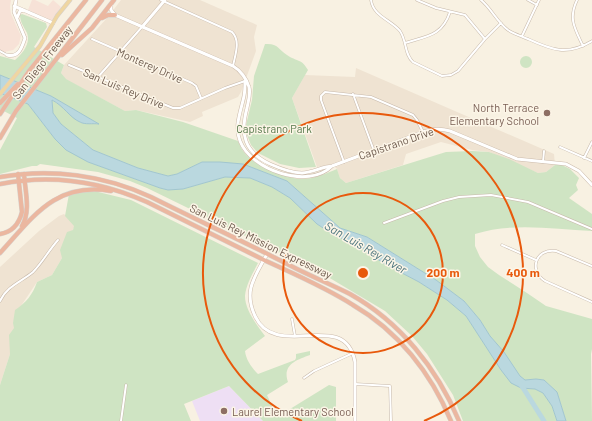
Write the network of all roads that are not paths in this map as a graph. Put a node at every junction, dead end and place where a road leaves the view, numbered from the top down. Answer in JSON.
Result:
{"nodes":[{"id":1,"x":16,"y":0,"type":"edge"},
{"id":2,"x":70,"y":0,"type":"edge"},
{"id":3,"x":86,"y":0,"type":"edge"},
{"id":4,"x":102,"y":0,"type":"edge"},
{"id":5,"x":114,"y":0,"type":"edge"},
{"id":6,"x":163,"y":0,"type":"edge"},
{"id":7,"x":371,"y":0,"type":"edge"},
{"id":8,"x":418,"y":0,"type":"edge"},
{"id":9,"x":480,"y":0,"type":"edge"},
{"id":10,"x":528,"y":0,"type":"edge"},
{"id":11,"x":539,"y":0,"type":"edge"},
{"id":12,"x":577,"y":0,"type":"edge"},
{"id":13,"x":111,"y":5,"type":"junction"},
{"id":14,"x":537,"y":5,"type":"junction"},
{"id":15,"x":14,"y":6,"type":"junction"},
{"id":16,"x":24,"y":10,"type":"junction"},
{"id":17,"x":450,"y":12,"type":"junction"},
{"id":18,"x":115,"y":15,"type":"junction"},
{"id":19,"x":17,"y":19,"type":"junction"},
{"id":20,"x":98,"y":20,"type":"junction"},
{"id":21,"x":53,"y":23,"type":"junction"},
{"id":22,"x":501,"y":23,"type":"junction"},
{"id":23,"x":142,"y":27,"type":"junction"},
{"id":24,"x":522,"y":36,"type":"junction"},
{"id":25,"x":92,"y":39,"type":"dead end"},
{"id":26,"x":486,"y":39,"type":"junction"},
{"id":27,"x":592,"y":41,"type":"edge"},
{"id":28,"x":405,"y":43,"type":"junction"},
{"id":29,"x":583,"y":46,"type":"junction"},
{"id":30,"x":0,"y":51,"type":"edge"},
{"id":31,"x":120,"y":52,"type":"junction"},
{"id":32,"x":7,"y":56,"type":"joint"},
{"id":33,"x":56,"y":60,"type":"junction"},
{"id":34,"x":70,"y":64,"type":"dead end"},
{"id":35,"x":233,"y":66,"type":"junction"},
{"id":36,"x":29,"y":71,"type":"junction"},
{"id":37,"x":98,"y":76,"type":"junction"},
{"id":38,"x":246,"y":81,"type":"junction"},
{"id":39,"x":0,"y":94,"type":"edge"},
{"id":40,"x":353,"y":94,"type":"junction"},
{"id":41,"x":201,"y":98,"type":"junction"},
{"id":42,"x":0,"y":103,"type":"edge"},
{"id":43,"x":0,"y":114,"type":"edge"},
{"id":44,"x":423,"y":132,"type":"junction"},
{"id":45,"x":0,"y":138,"type":"edge"},
{"id":46,"x":592,"y":142,"type":"edge"},
{"id":47,"x":560,"y":147,"type":"dead end"},
{"id":48,"x":374,"y":151,"type":"junction"},
{"id":49,"x":544,"y":151,"type":"dead end"},
{"id":50,"x":584,"y":158,"type":"junction"},
{"id":51,"x":592,"y":161,"type":"edge"},
{"id":52,"x":344,"y":162,"type":"junction"},
{"id":53,"x":544,"y":162,"type":"junction"},
{"id":54,"x":332,"y":166,"type":"junction"},
{"id":55,"x":18,"y":174,"type":"junction"},
{"id":56,"x":24,"y":174,"type":"junction"},
{"id":57,"x":0,"y":177,"type":"edge"},
{"id":58,"x":24,"y":180,"type":"junction"},
{"id":59,"x":19,"y":181,"type":"junction"},
{"id":60,"x":0,"y":184,"type":"edge"},
{"id":61,"x":592,"y":185,"type":"edge"},
{"id":62,"x":136,"y":198,"type":"junction"},
{"id":63,"x":384,"y":223,"type":"dead end"},
{"id":64,"x":592,"y":229,"type":"edge"},
{"id":65,"x":0,"y":234,"type":"edge"},
{"id":66,"x":58,"y":240,"type":"dead end"},
{"id":67,"x":10,"y":242,"type":"junction"},
{"id":68,"x":502,"y":245,"type":"dead end"},
{"id":69,"x":0,"y":253,"type":"edge"},
{"id":70,"x":267,"y":254,"type":"junction"},
{"id":71,"x":264,"y":260,"type":"junction"},
{"id":72,"x":536,"y":260,"type":"junction"},
{"id":73,"x":592,"y":266,"type":"edge"},
{"id":74,"x":0,"y":301,"type":"edge"},
{"id":75,"x":592,"y":302,"type":"edge"},
{"id":76,"x":292,"y":319,"type":"dead end"},
{"id":77,"x":295,"y":336,"type":"junction"},
{"id":78,"x":353,"y":354,"type":"junction"},
{"id":79,"x":304,"y":378,"type":"dead end"},
{"id":80,"x":355,"y":384,"type":"junction"},
{"id":81,"x":126,"y":385,"type":"dead end"},
{"id":82,"x":121,"y":421,"type":"edge"},
{"id":83,"x":355,"y":421,"type":"edge"},
{"id":84,"x":391,"y":421,"type":"edge"},
{"id":85,"x":451,"y":421,"type":"edge"},
{"id":86,"x":459,"y":421,"type":"edge"}],
"edges":[{"from":1,"to":15,"type":"street"},
{"from":2,"to":21,"type":"main road"},
{"from":3,"to":36,"type":"highway","name":"San Diego Freeway"},
{"from":4,"to":33,"type":"highway","name":"San Diego Freeway"},
{"from":5,"to":13,"type":"highway"},
{"from":6,"to":23,"type":"street"},
{"from":6,"to":35,"type":"street"},
{"from":7,"to":28,"type":"street"},
{"from":8,"to":17,"type":"street"},
{"from":9,"to":22,"type":"street"},
{"from":10,"to":14,"type":"street"},
{"from":11,"to":14,"type":"street"},
{"from":12,"to":29,"type":"street"},
{"from":13,"to":18,"type":"street"},
{"from":13,"to":20,"type":"highway"},
{"from":14,"to":24,"type":"street"},
{"from":15,"to":16,"type":"street"},
{"from":15,"to":19,"type":"street"},
{"from":16,"to":19,"type":"street"},
{"from":16,"to":21,"type":"street"},
{"from":17,"to":26,"type":"street"},
{"from":17,"to":28,"type":"street"},
{"from":18,"to":20,"type":"highway"},
{"from":18,"to":23,"type":"street"},
{"from":19,"to":32,"type":"street"},
{"from":20,"to":33,"type":"highway"},
{"from":21,"to":39,"type":"main road"},
{"from":22,"to":24,"type":"street"},
{"from":22,"to":26,"type":"street"},
{"from":23,"to":31,"type":"street"},
{"from":23,"to":35,"type":"street"},
{"from":24,"to":29,"type":"street"},
{"from":25,"to":31,"type":"street","name":"Monterey Drive"},
{"from":26,"to":28,"type":"street"},
{"from":27,"to":29,"type":"street"},
{"from":30,"to":32,"type":"street"},
{"from":31,"to":37,"type":"street"},
{"from":31,"to":41,"type":"street","name":"Monterey Drive"},
{"from":33,"to":45,"type":"highway","name":"San Diego Freeway"},
{"from":34,"to":37,"type":"street","name":"San Luis Rey Drive"},
{"from":35,"to":38,"type":"street"},
{"from":36,"to":42,"type":"highway"},
{"from":36,"to":43,"type":"highway","name":"San Diego Freeway"},
{"from":37,"to":41,"type":"street","name":"San Luis Rey Drive"},
{"from":38,"to":41,"type":"street","name":"San Luis Rey Drive"},
{"from":38,"to":54,"type":"street","name":"Capistrano Drive"},
{"from":38,"to":54,"type":"street","name":"Capistrano Drive"},
{"from":40,"to":44,"type":"street"},
{"from":40,"to":48,"type":"street"},
{"from":40,"to":52,"type":"street"},
{"from":44,"to":48,"type":"street","name":"Capistrano Drive"},
{"from":44,"to":53,"type":"street","name":"Capistrano Drive"},
{"from":46,"to":50,"type":"street"},
{"from":47,"to":50,"type":"street"},
{"from":48,"to":52,"type":"street","name":"Capistrano Drive"},
{"from":49,"to":53,"type":"street"},
{"from":50,"to":51,"type":"street"},
{"from":52,"to":54,"type":"street","name":"Capistrano Drive"},
{"from":53,"to":61,"type":"street","name":"Capistrano Drive"},
{"from":55,"to":56,"type":"highway","name":"San Luis Rey Mission Expressway"},
{"from":55,"to":57,"type":"highway","name":"San Luis Rey Mission Expressway"},
{"from":55,"to":59,"type":"highway"},
{"from":56,"to":58,"type":"highway"},
{"from":56,"to":70,"type":"highway","name":"San Luis Rey Mission Expressway"},
{"from":58,"to":59,"type":"highway"},
{"from":58,"to":62,"type":"highway"},
{"from":58,"to":67,"type":"highway"},
{"from":59,"to":60,"type":"highway"},
{"from":59,"to":65,"type":"highway"},
{"from":62,"to":67,"type":"highway"},
{"from":62,"to":71,"type":"highway","name":"San Luis Rey Mission Expressway"},
{"from":63,"to":64,"type":"street"},
{"from":66,"to":74,"type":"street"},
{"from":67,"to":69,"type":"highway"},
{"from":68,"to":72,"type":"street"},
{"from":70,"to":71,"type":"street"},
{"from":70,"to":86,"type":"highway","name":"San Luis Rey Mission Expressway"},
{"from":71,"to":77,"type":"street"},
{"from":71,"to":85,"type":"highway","name":"San Luis Rey Mission Expressway"},
{"from":72,"to":73,"type":"street"},
{"from":72,"to":75,"type":"street"},
{"from":76,"to":77,"type":"street"},
{"from":77,"to":78,"type":"street"},
{"from":78,"to":79,"type":"street"},
{"from":78,"to":80,"type":"street"},
{"from":80,"to":83,"type":"street"},
{"from":80,"to":84,"type":"street"},
{"from":81,"to":82,"type":"street"}]}
